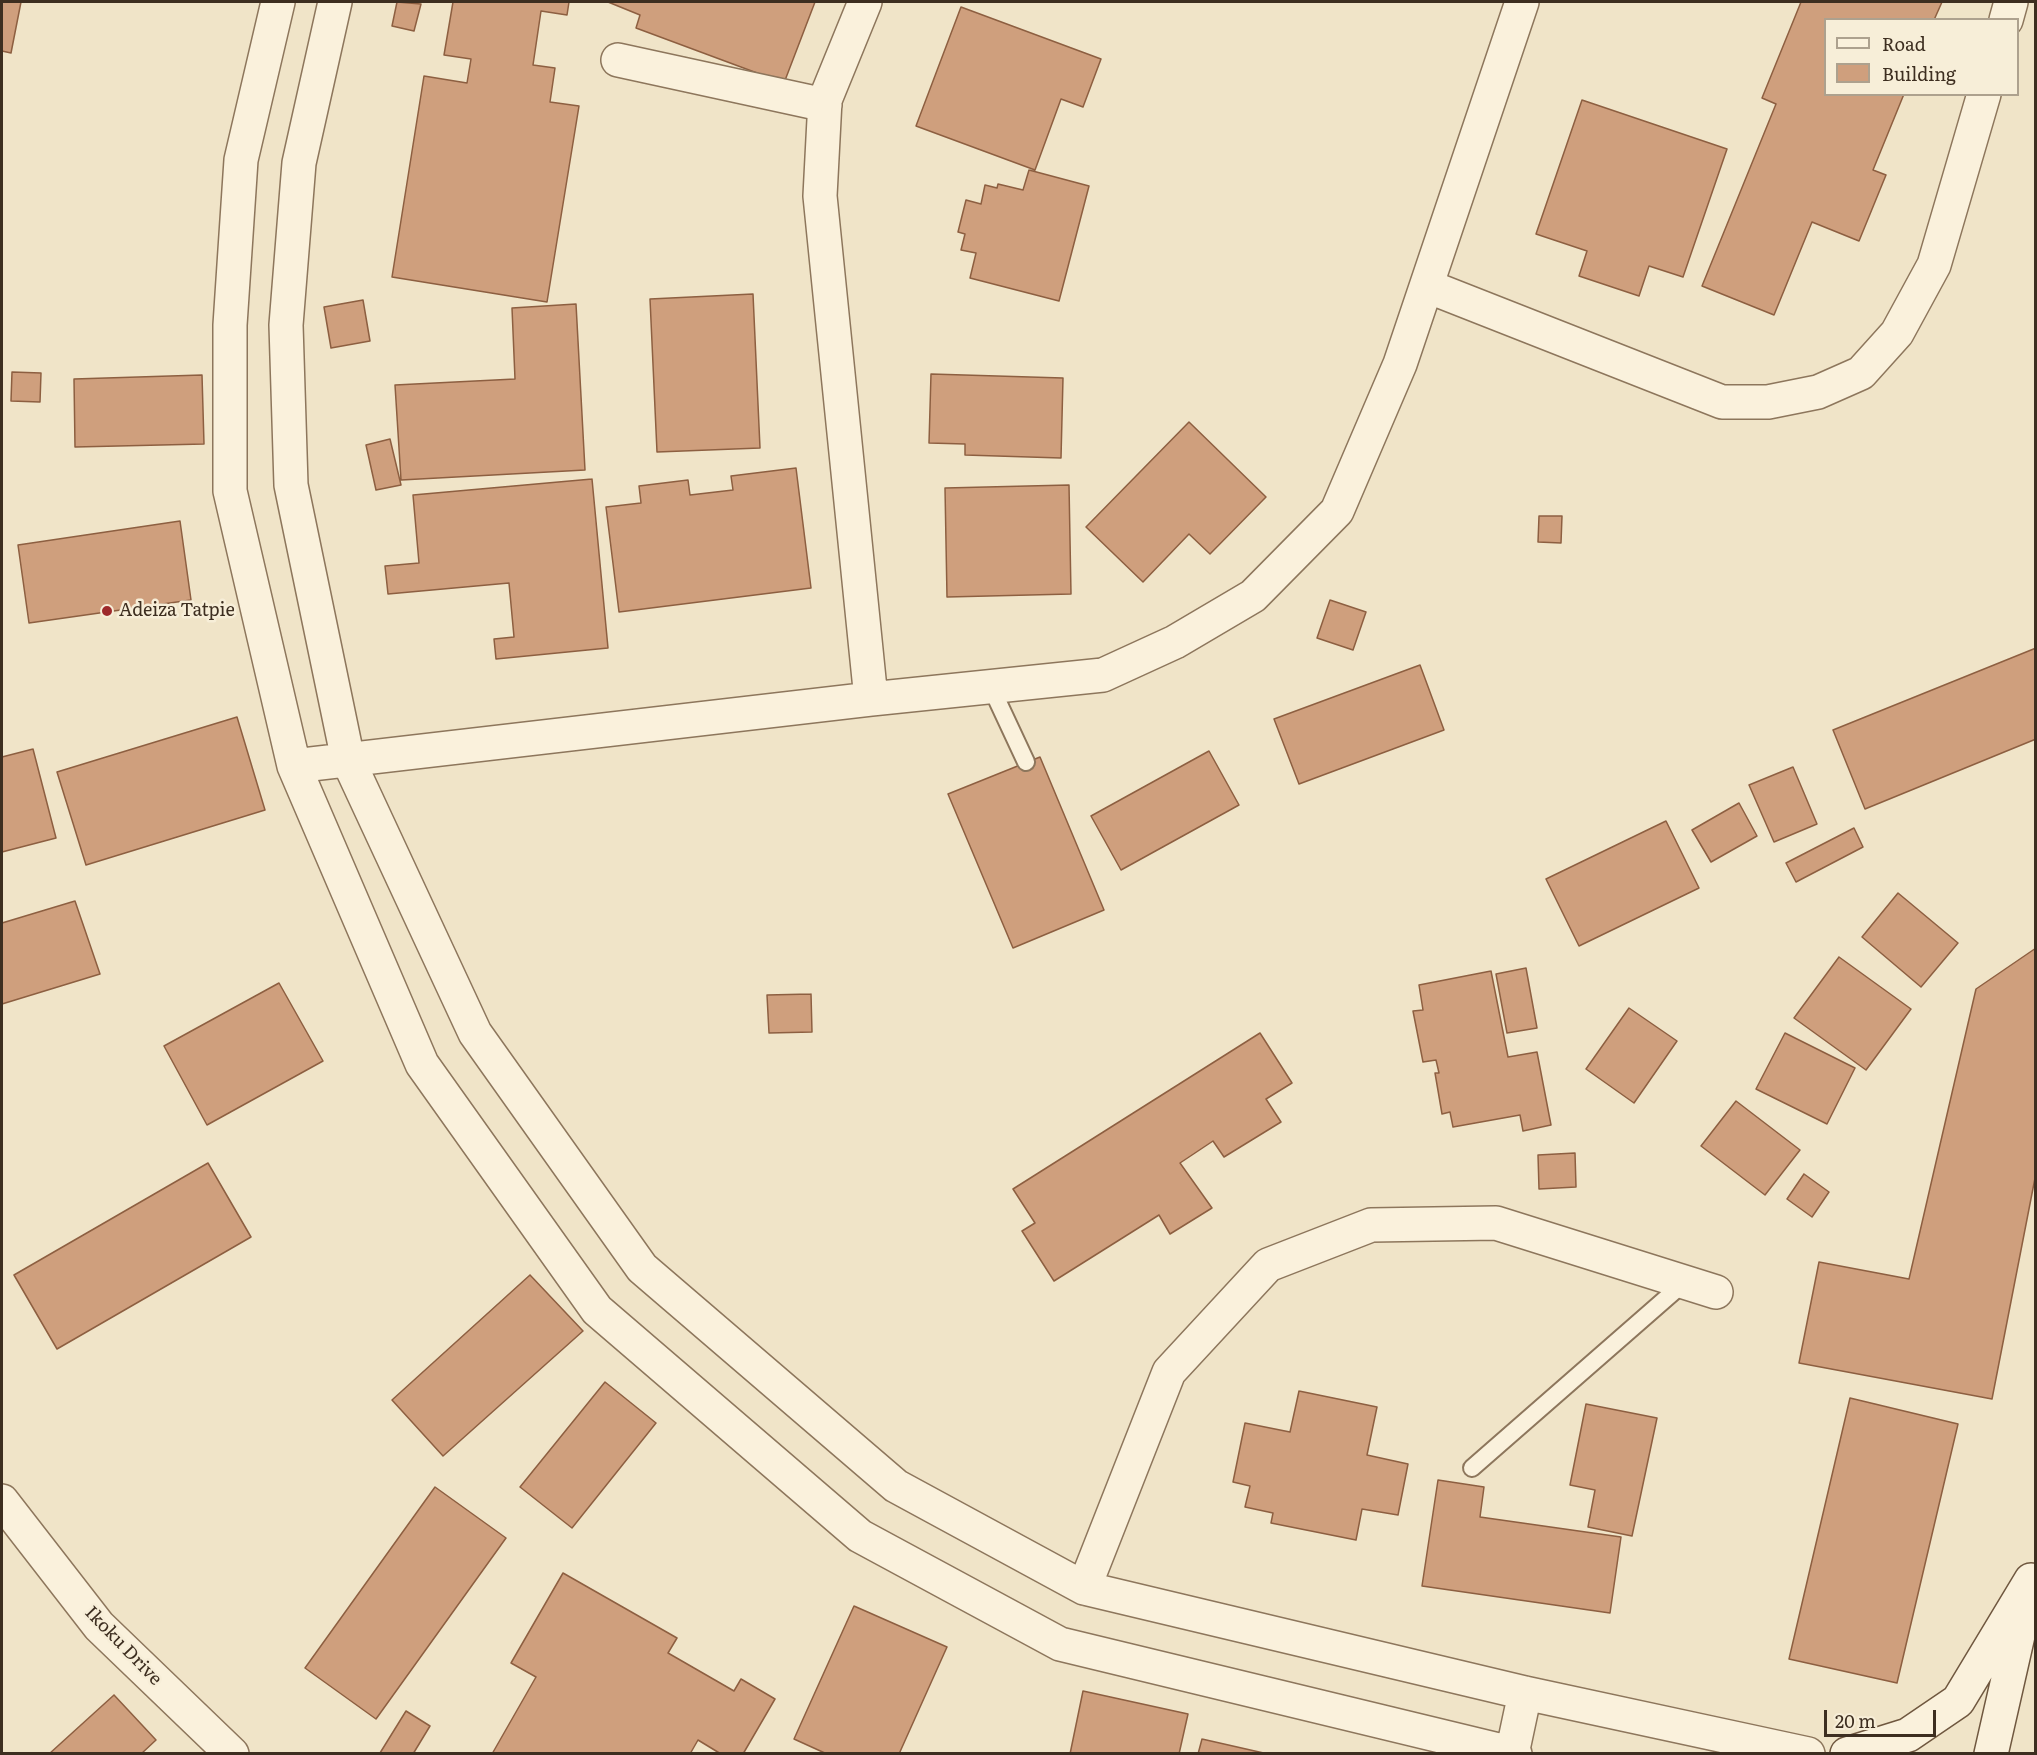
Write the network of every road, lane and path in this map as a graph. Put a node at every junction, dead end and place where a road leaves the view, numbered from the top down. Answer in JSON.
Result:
{"nodes":[{"id":1,"x":278,"y":2,"type":"edge"},
{"id":2,"x":335,"y":2,"type":"edge"},
{"id":3,"x":865,"y":2,"type":"edge"},
{"id":4,"x":1522,"y":2,"type":"edge"},
{"id":5,"x":2011,"y":2,"type":"edge"},
{"id":6,"x":2007,"y":18,"type":"edge"},
{"id":7,"x":618,"y":60,"type":"dead end"},
{"id":8,"x":1983,"y":96,"type":"edge"},
{"id":9,"x":825,"y":105,"type":"junction"},
{"id":10,"x":1426,"y":286,"type":"junction"},
{"id":11,"x":991,"y":687,"type":"junction"},
{"id":12,"x":872,"y":699,"type":"junction"},
{"id":13,"x":348,"y":760,"type":"junction"},
{"id":14,"x":1026,"y":762,"type":"dead end"},
{"id":15,"x":294,"y":766,"type":"junction"},
{"id":16,"x":1701,"y":1286,"type":"joint"},
{"id":17,"x":1472,"y":1468,"type":"dead end"},
{"id":18,"x":2,"y":1501,"type":"edge"},
{"id":19,"x":2033,"y":1570,"type":"edge"},
{"id":20,"x":1084,"y":1588,"type":"junction"},
{"id":21,"x":1525,"y":1693,"type":"junction"},
{"id":22,"x":1513,"y":1753,"type":"edge"},
{"id":23,"x":232,"y":1754,"type":"edge"},
{"id":24,"x":1808,"y":1754,"type":"edge"},
{"id":25,"x":1847,"y":1754,"type":"edge"},
{"id":26,"x":1991,"y":1754,"type":"edge"}],
"edges":[{"from":1,"to":15,"type":"street"},
{"from":2,"to":13,"type":"street"},
{"from":3,"to":9,"type":"street"},
{"from":4,"to":10,"type":"street"},
{"from":5,"to":6,"type":"street"},
{"from":7,"to":9,"type":"street"},
{"from":8,"to":10,"type":"street"},
{"from":9,"to":12,"type":"street"},
{"from":10,"to":11,"type":"street"},
{"from":11,"to":12,"type":"street"},
{"from":11,"to":14,"type":"lane"},
{"from":12,"to":13,"type":"street"},
{"from":13,"to":15,"type":"street"},
{"from":13,"to":20,"type":"street"},
{"from":15,"to":22,"type":"street"},
{"from":16,"to":17,"type":"lane"},
{"from":16,"to":20,"type":"street"},
{"from":18,"to":23,"type":"street","name":"Ikoku Drive"},
{"from":19,"to":25,"type":"street"},
{"from":19,"to":26,"type":"street"},
{"from":20,"to":21,"type":"street"},
{"from":21,"to":22,"type":"street"},
{"from":21,"to":24,"type":"street"}]}
